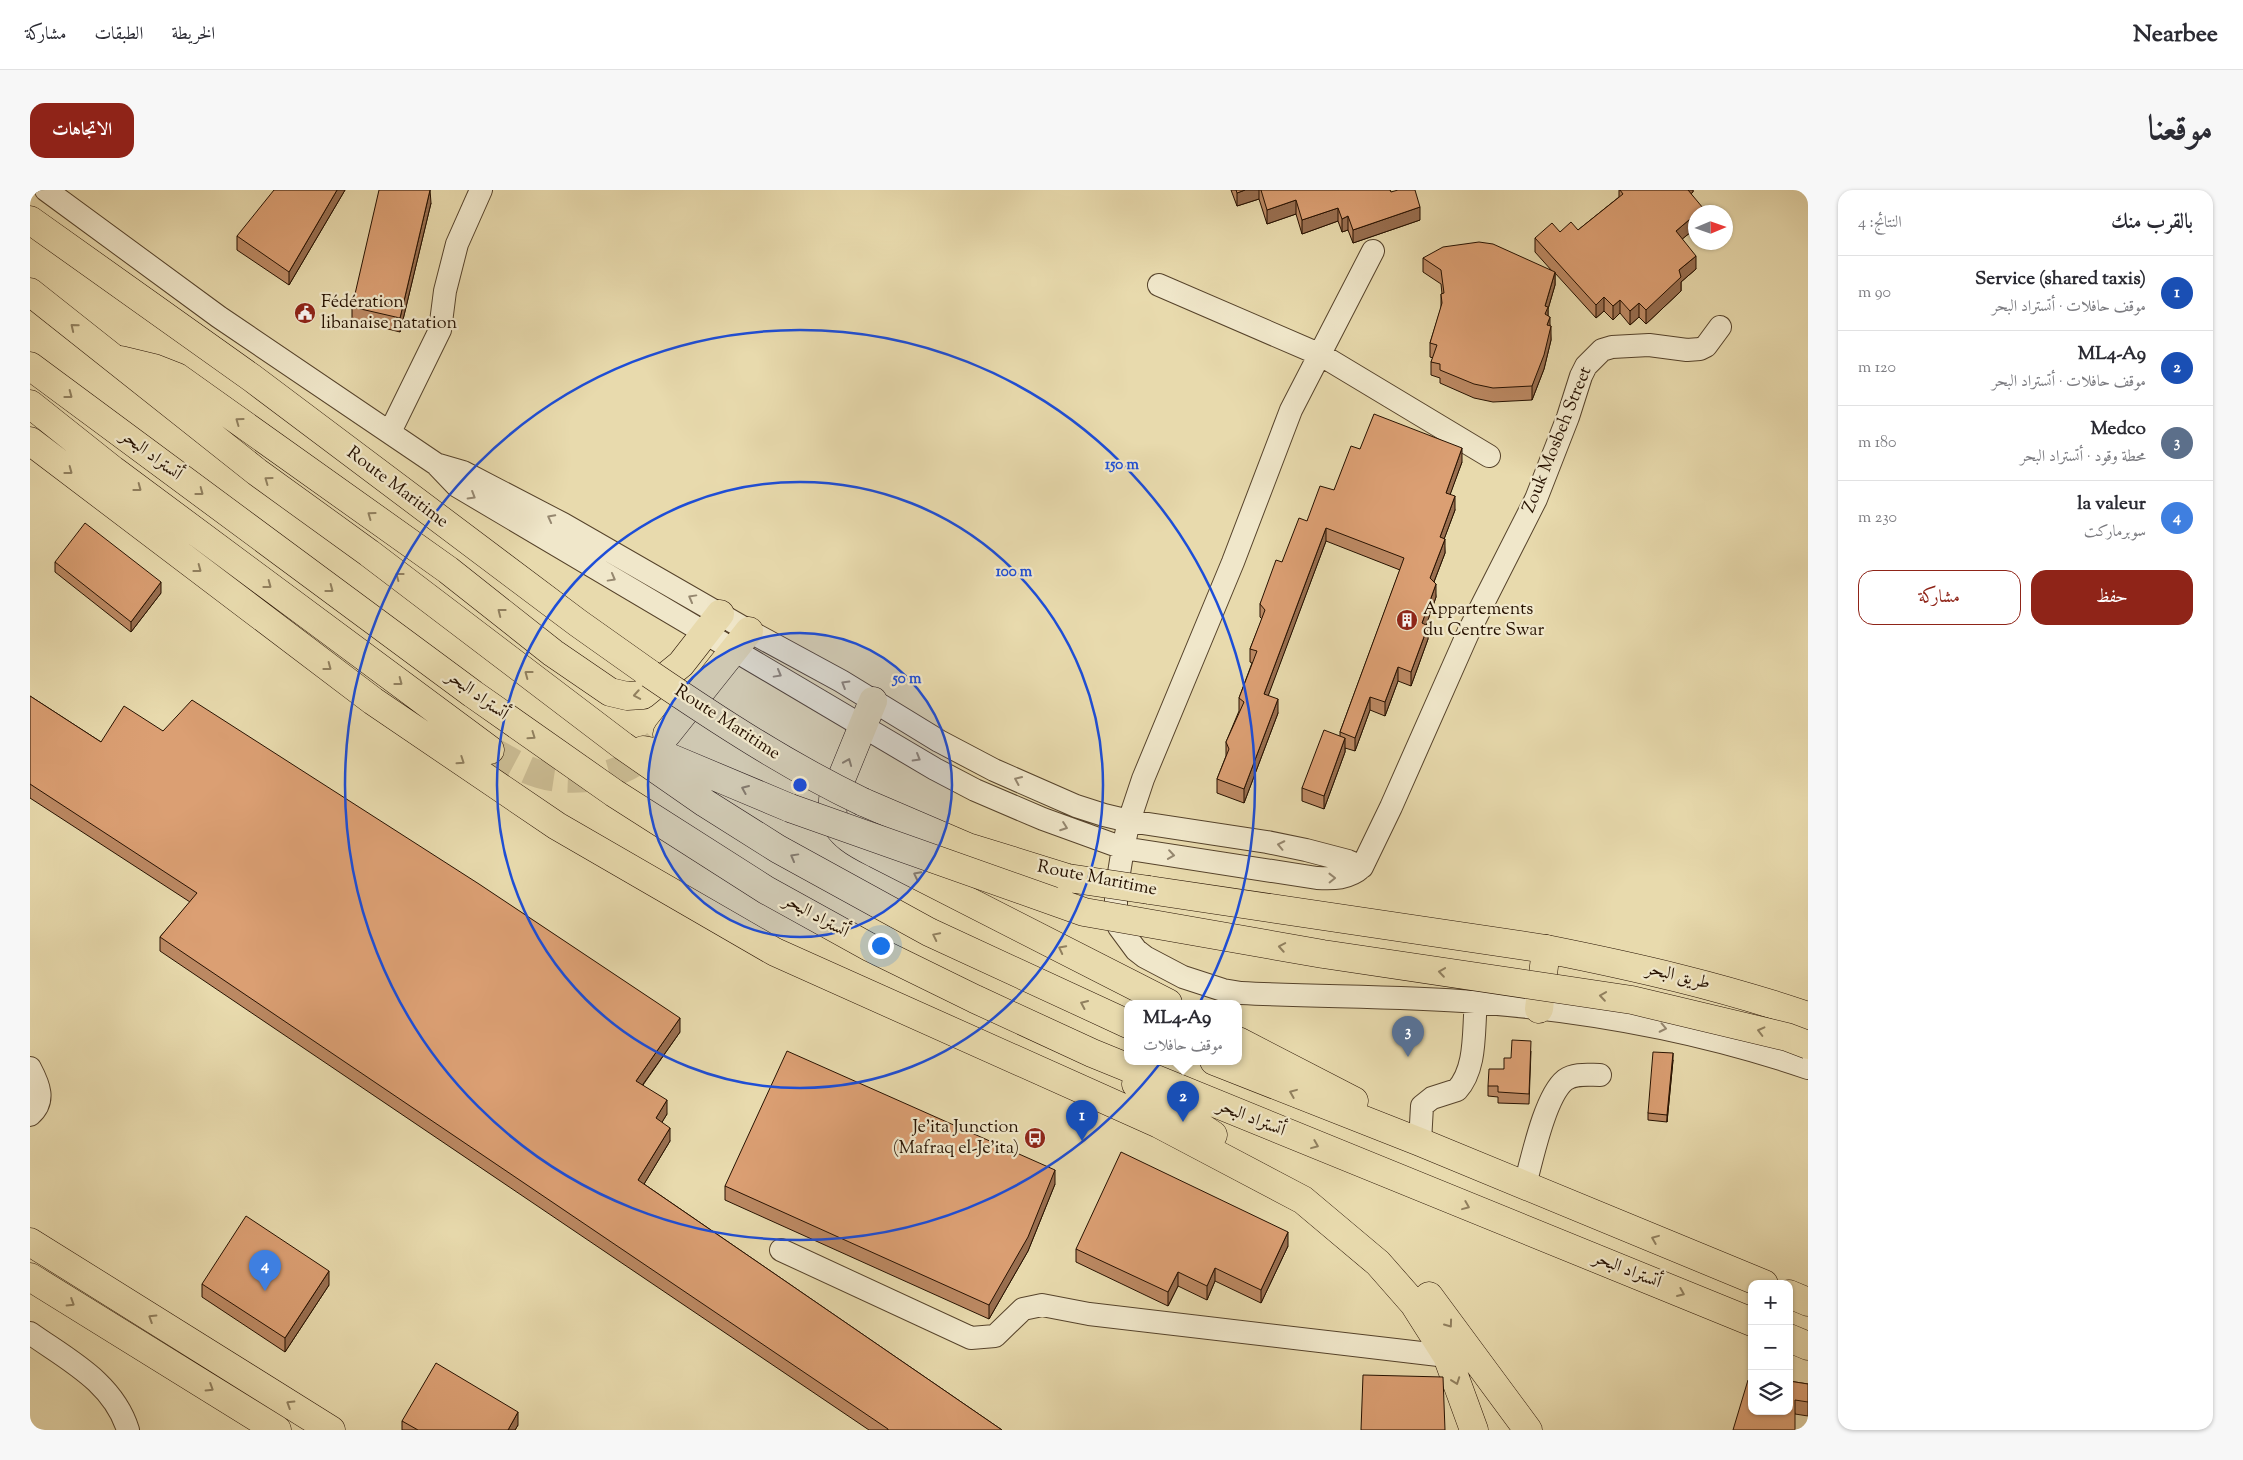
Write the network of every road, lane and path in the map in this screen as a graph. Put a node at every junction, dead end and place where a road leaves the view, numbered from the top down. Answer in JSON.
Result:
{"nodes":[{"id":1,"x":46,"y":190,"type":"edge"},
{"id":2,"x":481,"y":190,"type":"edge"},
{"id":3,"x":30,"y":220,"type":"edge"},
{"id":4,"x":1373,"y":251,"type":"dead end"},
{"id":5,"x":1159,"y":285,"type":"dead end"},
{"id":6,"x":30,"y":292,"type":"edge"},
{"id":7,"x":1720,"y":327,"type":"dead end"},
{"id":8,"x":1320,"y":355,"type":"junction"},
{"id":9,"x":112,"y":358,"type":"junction"},
{"id":10,"x":30,"y":366,"type":"edge"},
{"id":11,"x":30,"y":404,"type":"edge"},
{"id":12,"x":390,"y":432,"type":"junction"},
{"id":13,"x":30,"y":441,"type":"edge"},
{"id":14,"x":1489,"y":456,"type":"dead end"},
{"id":15,"x":713,"y":623,"type":"junction"},
{"id":16,"x":742,"y":641,"type":"junction"},
{"id":17,"x":873,"y":701,"type":"junction"},
{"id":18,"x":863,"y":727,"type":"junction"},
{"id":19,"x":667,"y":734,"type":"tunnel mouth"},
{"id":20,"x":623,"y":746,"type":"junction"},
{"id":21,"x":490,"y":750,"type":"tunnel mouth"},
{"id":22,"x":1129,"y":821,"type":"junction"},
{"id":23,"x":1123,"y":848,"type":"junction"},
{"id":24,"x":1362,"y":867,"type":"junction"},
{"id":25,"x":1546,"y":949,"type":"junction"},
{"id":26,"x":1162,"y":1000,"type":"edge"},
{"id":27,"x":1476,"y":1002,"type":"junction"},
{"id":28,"x":1539,"y":1009,"type":"junction"},
{"id":29,"x":1808,"y":1016,"type":"edge"},
{"id":30,"x":1124,"y":1022,"type":"edge"},
{"id":31,"x":1242,"y":1043,"type":"edge"},
{"id":32,"x":1808,"y":1045,"type":"edge"},
{"id":33,"x":1092,"y":1053,"type":"junction"},
{"id":34,"x":1224,"y":1065,"type":"edge"},
{"id":35,"x":30,"y":1068,"type":"edge"},
{"id":36,"x":1808,"y":1068,"type":"edge"},
{"id":37,"x":1600,"y":1075,"type":"dead end"},
{"id":38,"x":30,"y":1115,"type":"edge"},
{"id":39,"x":1387,"y":1130,"type":"junction"},
{"id":40,"x":1420,"y":1142,"type":"junction"},
{"id":41,"x":1525,"y":1185,"type":"junction"},
{"id":42,"x":1302,"y":1200,"type":"junction"},
{"id":43,"x":30,"y":1242,"type":"edge"},
{"id":44,"x":781,"y":1250,"type":"dead end"},
{"id":45,"x":30,"y":1277,"type":"edge"},
{"id":46,"x":1754,"y":1280,"type":"edge"},
{"id":47,"x":1793,"y":1296,"type":"edge"},
{"id":48,"x":1808,"y":1302,"type":"edge"},
{"id":49,"x":1748,"y":1320,"type":"edge"},
{"id":50,"x":30,"y":1333,"type":"edge"},
{"id":51,"x":1793,"y":1340,"type":"edge"},
{"id":52,"x":1808,"y":1346,"type":"edge"},
{"id":53,"x":1447,"y":1356,"type":"junction"},
{"id":54,"x":128,"y":1430,"type":"edge"},
{"id":55,"x":277,"y":1430,"type":"edge"},
{"id":56,"x":332,"y":1430,"type":"edge"},
{"id":57,"x":1474,"y":1430,"type":"edge"},
{"id":58,"x":1528,"y":1430,"type":"edge"}],
"edges":[{"from":1,"to":12,"type":"street"},
{"from":2,"to":12,"type":"street"},
{"from":3,"to":25,"type":"main road","name":"Route Maritime","bridge":true},
{"from":4,"to":8,"type":"street"},
{"from":5,"to":8,"type":"street"},
{"from":9,"to":6,"type":"main road","one_way":true},
{"from":7,"to":24,"type":"street","name":"Zouk Mosbeh Street"},
{"from":8,"to":14,"type":"street"},
{"from":8,"to":22,"type":"street"},
{"from":15,"to":9,"type":"main road","one_way":true},
{"from":20,"to":9,"type":"main road","one_way":true},
{"from":10,"to":33,"type":"main road","name":"أتستراد البحر","one_way":true},
{"from":11,"to":21,"type":"main road","one_way":true},
{"from":12,"to":15,"type":"street"},
{"from":13,"to":42,"type":"main road","one_way":true},
{"from":15,"to":16,"type":"street"},
{"from":17,"to":16,"type":"street","one_way":true},
{"from":16,"to":18,"type":"street","one_way":true},
{"from":16,"to":19,"type":"main road"},
{"from":17,"to":18,"type":"main road"},
{"from":22,"to":17,"type":"street","one_way":true},
{"from":18,"to":23,"type":"street","one_way":true},
{"from":26,"to":18,"type":"main road","one_way":true},
{"from":30,"to":20,"type":"main road","one_way":true},
{"from":32,"to":20,"type":"main road","one_way":true,"bridge":true},
{"from":22,"to":23,"type":"street"},
{"from":24,"to":22,"type":"street","one_way":true},
{"from":23,"to":24,"type":"street","one_way":true},
{"from":23,"to":27,"type":"street"},
{"from":25,"to":28,"type":"main road"},
{"from":25,"to":29,"type":"main road","name":"طريق البحر"},
{"from":27,"to":28,"type":"street"},
{"from":27,"to":40,"type":"street"},
{"from":28,"to":36,"type":"street","one_way":true},
{"from":31,"to":39,"type":"main road"},
{"from":33,"to":42,"type":"main road"},
{"from":33,"to":49,"type":"main road","name":"أتستراد البحر","one_way":true},
{"from":39,"to":34,"type":"main road","one_way":true},
{"from":35,"to":38,"type":"street"},
{"from":37,"to":41,"type":"street"},
{"from":39,"to":40,"type":"main road"},
{"from":40,"to":41,"type":"main road"},
{"from":46,"to":41,"type":"main road","one_way":true},
{"from":42,"to":53,"type":"main road"},
{"from":42,"to":58,"type":"main road","one_way":true},
{"from":56,"to":43,"type":"main road","one_way":true},
{"from":44,"to":53,"type":"street"},
{"from":45,"to":55,"type":"main road","one_way":true},
{"from":47,"to":48,"type":"main road"},
{"from":50,"to":54,"type":"street"},
{"from":51,"to":52,"type":"main road"},
{"from":53,"to":57,"type":"main road","one_way":true}]}
